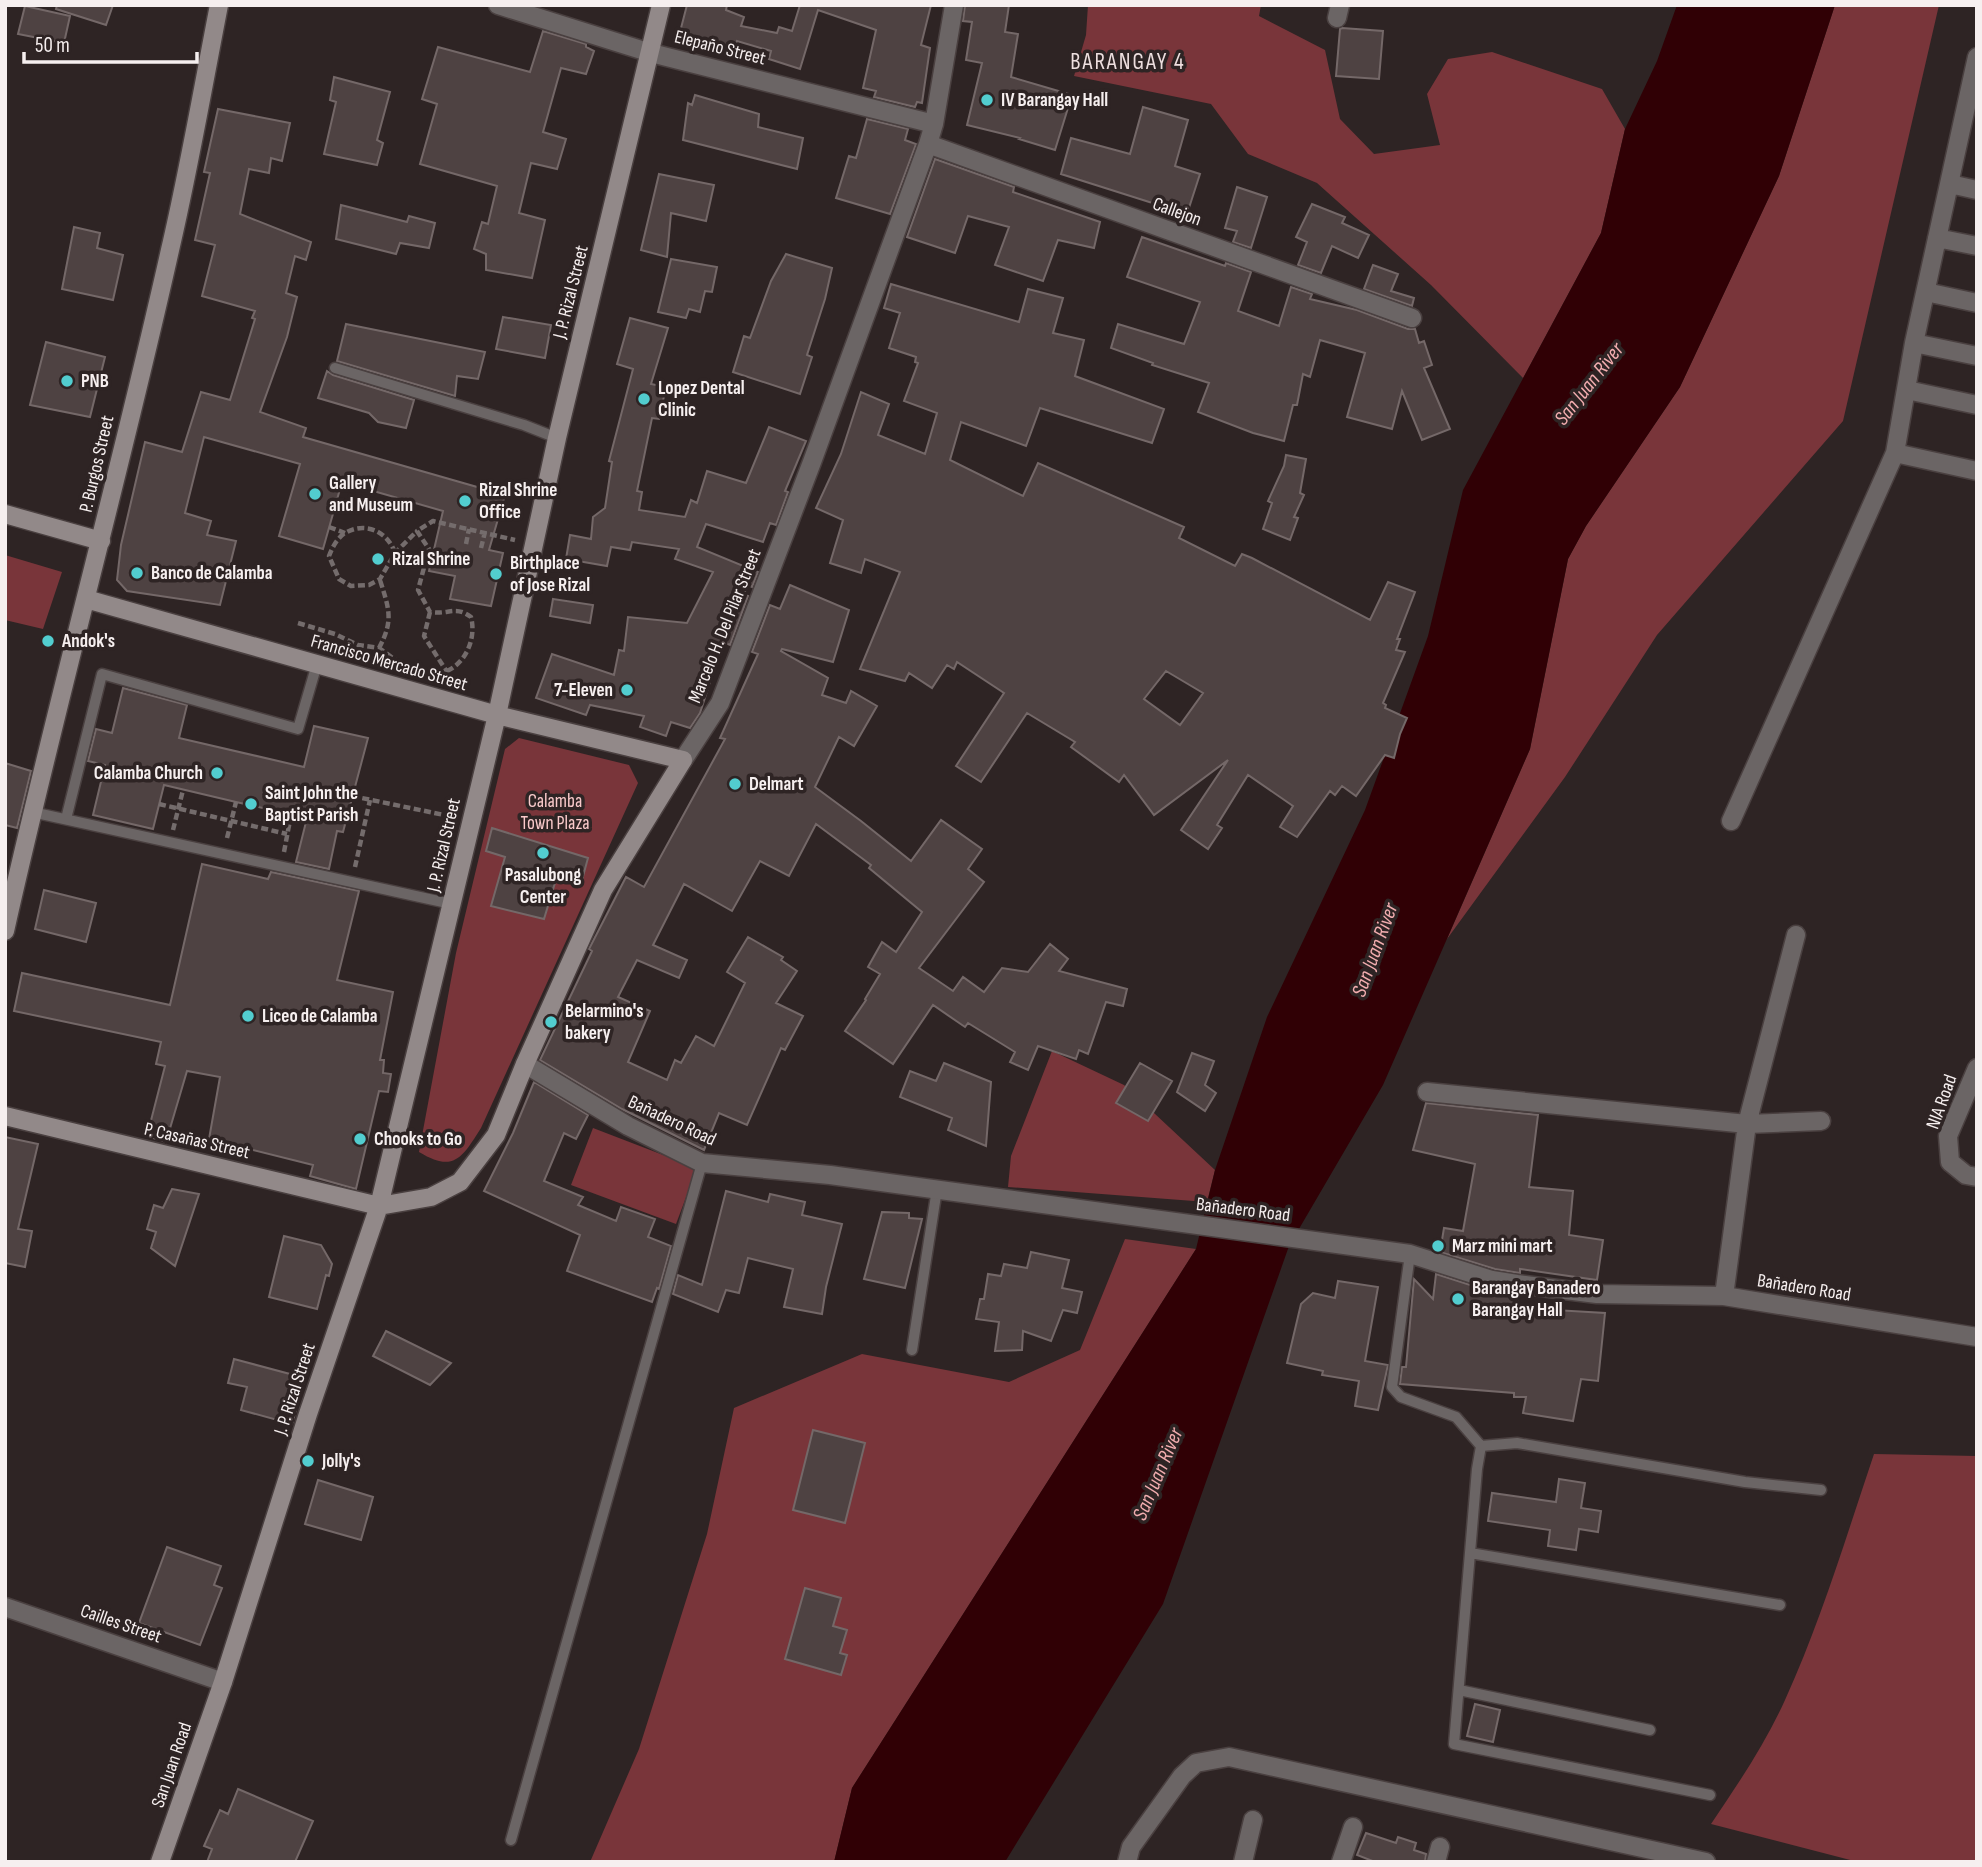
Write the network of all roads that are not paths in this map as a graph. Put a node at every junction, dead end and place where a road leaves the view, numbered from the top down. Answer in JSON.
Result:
{"nodes":[{"id":1,"x":219,"y":5,"type":"edge"},
{"id":2,"x":498,"y":5,"type":"edge"},
{"id":3,"x":661,"y":5,"type":"edge"},
{"id":4,"x":954,"y":5,"type":"edge"},
{"id":5,"x":651,"y":53,"type":"junction"},
{"id":6,"x":1977,"y":57,"type":"edge"},
{"id":7,"x":1975,"y":83,"type":"edge"},
{"id":8,"x":934,"y":124,"type":"junction"},
{"id":9,"x":1968,"y":136,"type":"edge"},
{"id":10,"x":928,"y":144,"type":"junction"},
{"id":11,"x":1950,"y":184,"type":"junction"},
{"id":12,"x":1977,"y":191,"type":"edge"},
{"id":13,"x":1937,"y":238,"type":"junction"},
{"id":14,"x":1977,"y":246,"type":"edge"},
{"id":15,"x":1926,"y":292,"type":"junction"},
{"id":16,"x":1977,"y":303,"type":"edge"},
{"id":17,"x":1412,"y":318,"type":"dead end"},
{"id":18,"x":1914,"y":343,"type":"junction"},
{"id":19,"x":1977,"y":356,"type":"edge"},
{"id":20,"x":335,"y":368,"type":"dead end"},
{"id":21,"x":1906,"y":390,"type":"junction"},
{"id":22,"x":1977,"y":405,"type":"edge"},
{"id":23,"x":557,"y":438,"type":"junction"},
{"id":24,"x":1895,"y":453,"type":"junction"},
{"id":25,"x":1977,"y":471,"type":"edge"},
{"id":26,"x":5,"y":514,"type":"edge"},
{"id":27,"x":101,"y":541,"type":"junction"},
{"id":28,"x":86,"y":599,"type":"junction"},
{"id":29,"x":317,"y":664,"type":"junction"},
{"id":30,"x":497,"y":715,"type":"junction"},
{"id":31,"x":683,"y":760,"type":"junction"},
{"id":32,"x":32,"y":812,"type":"junction"},
{"id":33,"x":65,"y":819,"type":"junction"},
{"id":34,"x":1731,"y":821,"type":"dead end"},
{"id":35,"x":452,"y":904,"type":"junction"},
{"id":36,"x":5,"y":931,"type":"edge"},
{"id":37,"x":1796,"y":935,"type":"dead end"},
{"id":38,"x":526,"y":1063,"type":"junction"},
{"id":39,"x":1977,"y":1068,"type":"edge"},
{"id":40,"x":1427,"y":1092,"type":"dead end"},
{"id":41,"x":5,"y":1116,"type":"edge"},
{"id":42,"x":1821,"y":1121,"type":"dead end"},
{"id":43,"x":1747,"y":1124,"type":"junction"},
{"id":44,"x":702,"y":1163,"type":"junction"},
{"id":45,"x":1977,"y":1177,"type":"edge"},
{"id":46,"x":937,"y":1189,"type":"junction"},
{"id":47,"x":379,"y":1206,"type":"junction"},
{"id":48,"x":1410,"y":1254,"type":"junction"},
{"id":49,"x":1724,"y":1296,"type":"junction"},
{"id":50,"x":1977,"y":1337,"type":"edge"},
{"id":51,"x":912,"y":1350,"type":"dead end"},
{"id":52,"x":1481,"y":1446,"type":"junction"},
{"id":53,"x":1821,"y":1490,"type":"dead end"},
{"id":54,"x":1470,"y":1553,"type":"junction"},
{"id":55,"x":1780,"y":1605,"type":"dead end"},
{"id":56,"x":5,"y":1607,"type":"edge"},
{"id":57,"x":223,"y":1682,"type":"junction"},
{"id":58,"x":1459,"y":1690,"type":"junction"},
{"id":59,"x":1650,"y":1730,"type":"dead end"},
{"id":60,"x":1710,"y":1795,"type":"dead end"},
{"id":61,"x":1253,"y":1820,"type":"dead end"},
{"id":62,"x":1353,"y":1827,"type":"dead end"},
{"id":63,"x":512,"y":1840,"type":"dead end"},
{"id":64,"x":160,"y":1862,"type":"edge"},
{"id":65,"x":1127,"y":1862,"type":"edge"},
{"id":66,"x":1243,"y":1862,"type":"edge"},
{"id":67,"x":1341,"y":1862,"type":"edge"},
{"id":68,"x":1706,"y":1862,"type":"edge"}],
"edges":[{"from":1,"to":27,"type":"main road","name":"P. Burgos Street"},
{"from":2,"to":5,"type":"street","name":"Elepaño Street"},
{"from":3,"to":5,"type":"main road","name":"J. P. Rizal Street"},
{"from":4,"to":8,"type":"street","name":"Marcelo H. Del Pilar Street"},
{"from":5,"to":8,"type":"street","name":"Elepaño Street"},
{"from":5,"to":23,"type":"main road","name":"J. P. Rizal Street"},
{"from":6,"to":7,"type":"street"},
{"from":7,"to":9,"type":"street"},
{"from":8,"to":10,"type":"street","name":"Marcelo H. Del Pilar Street"},
{"from":9,"to":11,"type":"street"},
{"from":10,"to":17,"type":"street","name":"Callejon"},
{"from":10,"to":31,"type":"street","name":"Marcelo H. Del Pilar Street"},
{"from":11,"to":12,"type":"street"},
{"from":11,"to":13,"type":"street"},
{"from":13,"to":14,"type":"street"},
{"from":13,"to":15,"type":"street"},
{"from":15,"to":16,"type":"street"},
{"from":15,"to":18,"type":"street"},
{"from":18,"to":19,"type":"street"},
{"from":18,"to":21,"type":"street"},
{"from":20,"to":23,"type":"lane"},
{"from":21,"to":22,"type":"street"},
{"from":21,"to":24,"type":"street"},
{"from":23,"to":30,"type":"main road","name":"J. P. Rizal Street"},
{"from":24,"to":25,"type":"street"},
{"from":24,"to":34,"type":"street"},
{"from":26,"to":27,"type":"main road"},
{"from":27,"to":28,"type":"main road","name":"P. Burgos Street"},
{"from":28,"to":29,"type":"main road","name":"Francisco Mercado Street"},
{"from":28,"to":32,"type":"main road","name":"P. Burgos Street"},
{"from":29,"to":30,"type":"main road","name":"Francisco Mercado Street"},
{"from":29,"to":33,"type":"lane"},
{"from":30,"to":31,"type":"main road","name":"Francisco Mercado Street"},
{"from":30,"to":35,"type":"main road","name":"J. P. Rizal Street"},
{"from":31,"to":38,"type":"main road","name":"Marcelo H. Del Pilar Street"},
{"from":32,"to":33,"type":"lane"},
{"from":32,"to":36,"type":"main road","name":"P. Burgos Street"},
{"from":33,"to":35,"type":"lane"},
{"from":35,"to":47,"type":"main road","name":"J. P. Rizal Street"},
{"from":37,"to":43,"type":"street"},
{"from":38,"to":44,"type":"street","name":"Bañadero Road"},
{"from":38,"to":47,"type":"main road","name":"Marcelo H. Del Pilar Street"},
{"from":39,"to":45,"type":"street","name":"NIA Road"},
{"from":40,"to":43,"type":"street"},
{"from":41,"to":47,"type":"main road","name":"P. Casañas Street"},
{"from":42,"to":43,"type":"street"},
{"from":43,"to":49,"type":"street"},
{"from":44,"to":46,"type":"street","name":"Bañadero Road"},
{"from":44,"to":63,"type":"lane"},
{"from":46,"to":48,"type":"street","name":"Bañadero Road"},
{"from":46,"to":51,"type":"lane"},
{"from":47,"to":57,"type":"main road","name":"J. P. Rizal Street"},
{"from":48,"to":49,"type":"street","name":"Bañadero Road"},
{"from":48,"to":52,"type":"lane"},
{"from":49,"to":50,"type":"street","name":"Bañadero Road"},
{"from":52,"to":53,"type":"lane"},
{"from":52,"to":54,"type":"lane"},
{"from":54,"to":55,"type":"lane"},
{"from":54,"to":58,"type":"lane"},
{"from":56,"to":57,"type":"street","name":"Cailles Street"},
{"from":57,"to":64,"type":"main road","name":"San Juan Road"},
{"from":58,"to":59,"type":"lane"},
{"from":58,"to":60,"type":"lane"},
{"from":61,"to":66,"type":"street"},
{"from":62,"to":67,"type":"street"},
{"from":65,"to":68,"type":"street"}]}
